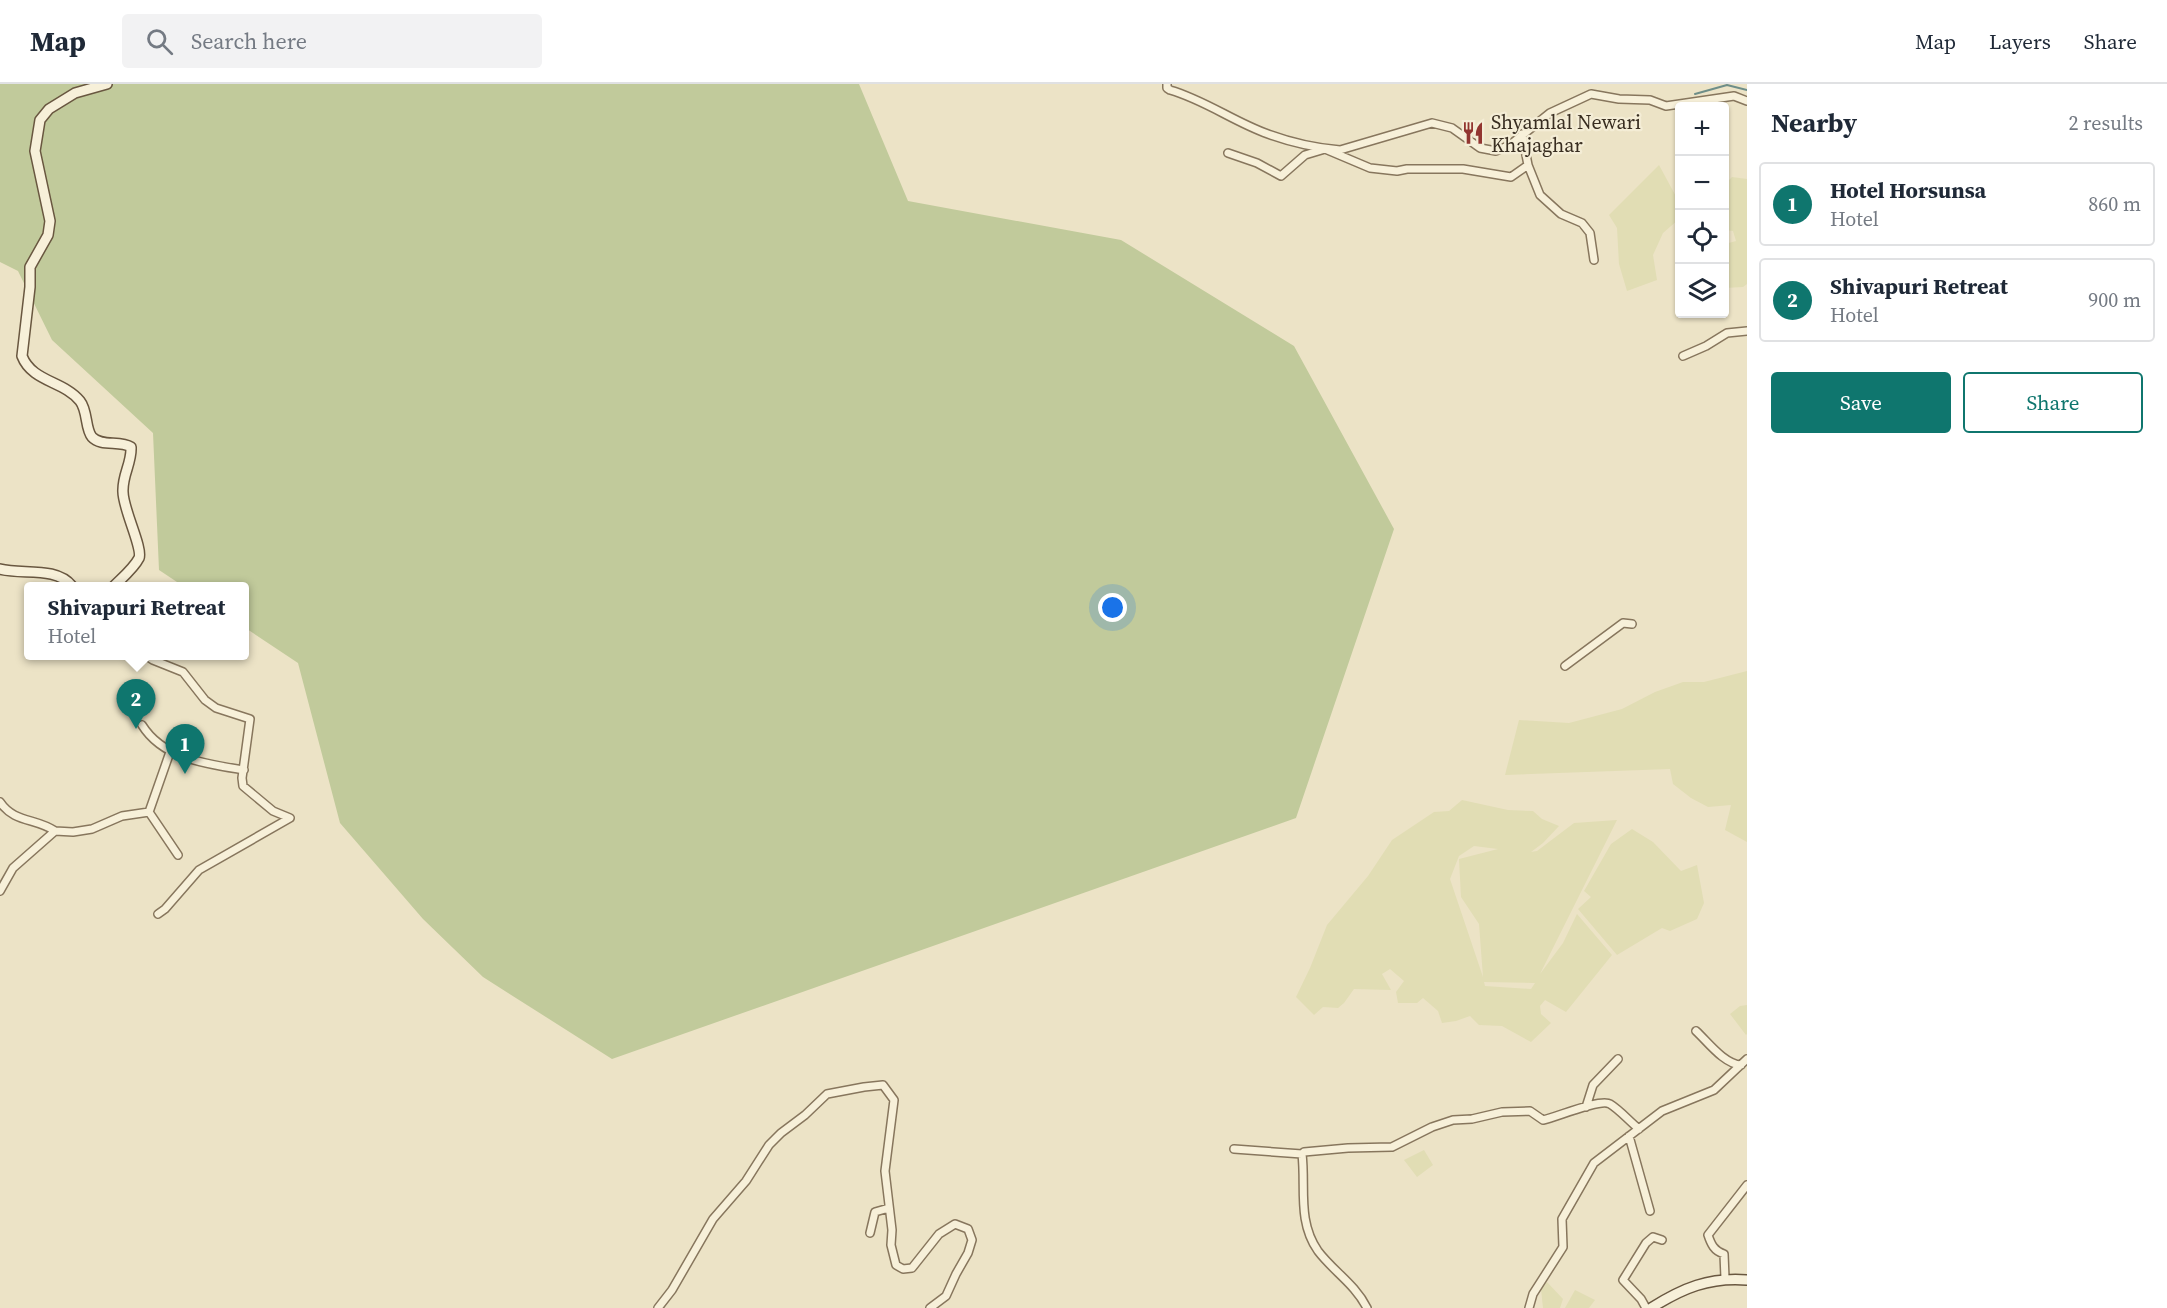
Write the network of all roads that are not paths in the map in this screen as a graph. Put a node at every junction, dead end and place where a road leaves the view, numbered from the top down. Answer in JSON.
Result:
{"nodes":[{"id":1,"x":107,"y":84,"type":"edge"},
{"id":2,"x":1167,"y":84,"type":"edge"},
{"id":3,"x":1747,"y":101,"type":"edge"},
{"id":4,"x":1522,"y":134,"type":"junction"},
{"id":5,"x":1325,"y":149,"type":"junction"},
{"id":6,"x":1228,"y":153,"type":"dead end"},
{"id":7,"x":1528,"y":165,"type":"junction"},
{"id":8,"x":1594,"y":260,"type":"dead end"},
{"id":9,"x":1747,"y":331,"type":"edge"},
{"id":10,"x":1683,"y":356,"type":"dead end"},
{"id":11,"x":0,"y":569,"type":"edge"},
{"id":12,"x":68,"y":582,"type":"edge"},
{"id":13,"x":118,"y":582,"type":"edge"},
{"id":14,"x":1632,"y":624,"type":"dead end"},
{"id":15,"x":153,"y":660,"type":"edge"},
{"id":16,"x":1565,"y":666,"type":"dead end"},
{"id":17,"x":142,"y":725,"type":"dead end"},
{"id":18,"x":170,"y":752,"type":"junction"},
{"id":19,"x":244,"y":770,"type":"junction"},
{"id":20,"x":0,"y":802,"type":"edge"},
{"id":21,"x":149,"y":812,"type":"junction"},
{"id":22,"x":55,"y":831,"type":"junction"},
{"id":23,"x":178,"y":855,"type":"dead end"},
{"id":24,"x":0,"y":891,"type":"edge"},
{"id":25,"x":158,"y":914,"type":"dead end"},
{"id":26,"x":1696,"y":1031,"type":"dead end"},
{"id":27,"x":1618,"y":1059,"type":"dead end"},
{"id":28,"x":1744,"y":1062,"type":"edge"},
{"id":29,"x":1586,"y":1107,"type":"junction"},
{"id":30,"x":1639,"y":1129,"type":"junction"},
{"id":31,"x":1629,"y":1136,"type":"junction"},
{"id":32,"x":1234,"y":1149,"type":"dead end"},
{"id":33,"x":1302,"y":1155,"type":"junction"},
{"id":34,"x":1747,"y":1185,"type":"edge"},
{"id":35,"x":890,"y":1208,"type":"junction"},
{"id":36,"x":1650,"y":1211,"type":"dead end"},
{"id":37,"x":870,"y":1233,"type":"dead end"},
{"id":38,"x":1662,"y":1240,"type":"dead end"},
{"id":39,"x":1725,"y":1278,"type":"junction"},
{"id":40,"x":1747,"y":1280,"type":"edge"},
{"id":41,"x":658,"y":1308,"type":"edge"},
{"id":42,"x":930,"y":1308,"type":"edge"},
{"id":43,"x":1367,"y":1308,"type":"edge"},
{"id":44,"x":1529,"y":1308,"type":"edge"},
{"id":45,"x":1646,"y":1308,"type":"edge"},
{"id":46,"x":1652,"y":1308,"type":"edge"}],
"edges":[{"from":1,"to":13,"type":"street"},
{"from":2,"to":5,"type":"street"},
{"from":3,"to":4,"type":"street"},
{"from":4,"to":5,"type":"street"},
{"from":4,"to":7,"type":"street"},
{"from":5,"to":6,"type":"street"},
{"from":5,"to":7,"type":"street"},
{"from":7,"to":8,"type":"street"},
{"from":9,"to":10,"type":"street"},
{"from":11,"to":12,"type":"street"},
{"from":14,"to":16,"type":"street"},
{"from":15,"to":19,"type":"street"},
{"from":17,"to":18,"type":"street"},
{"from":18,"to":19,"type":"street"},
{"from":18,"to":21,"type":"street"},
{"from":19,"to":25,"type":"street"},
{"from":20,"to":22,"type":"street"},
{"from":21,"to":22,"type":"street"},
{"from":21,"to":23,"type":"street"},
{"from":22,"to":24,"type":"street"},
{"from":26,"to":28,"type":"street"},
{"from":27,"to":29,"type":"street"},
{"from":28,"to":30,"type":"street"},
{"from":29,"to":30,"type":"street"},
{"from":29,"to":33,"type":"street"},
{"from":30,"to":31,"type":"street"},
{"from":31,"to":36,"type":"street"},
{"from":31,"to":44,"type":"street"},
{"from":32,"to":33,"type":"street"},
{"from":33,"to":43,"type":"street"},
{"from":34,"to":39,"type":"street"},
{"from":35,"to":37,"type":"street"},
{"from":35,"to":41,"type":"street"},
{"from":35,"to":42,"type":"street"},
{"from":38,"to":45,"type":"street"},
{"from":39,"to":40,"type":"street"},
{"from":39,"to":46,"type":"street"}]}
